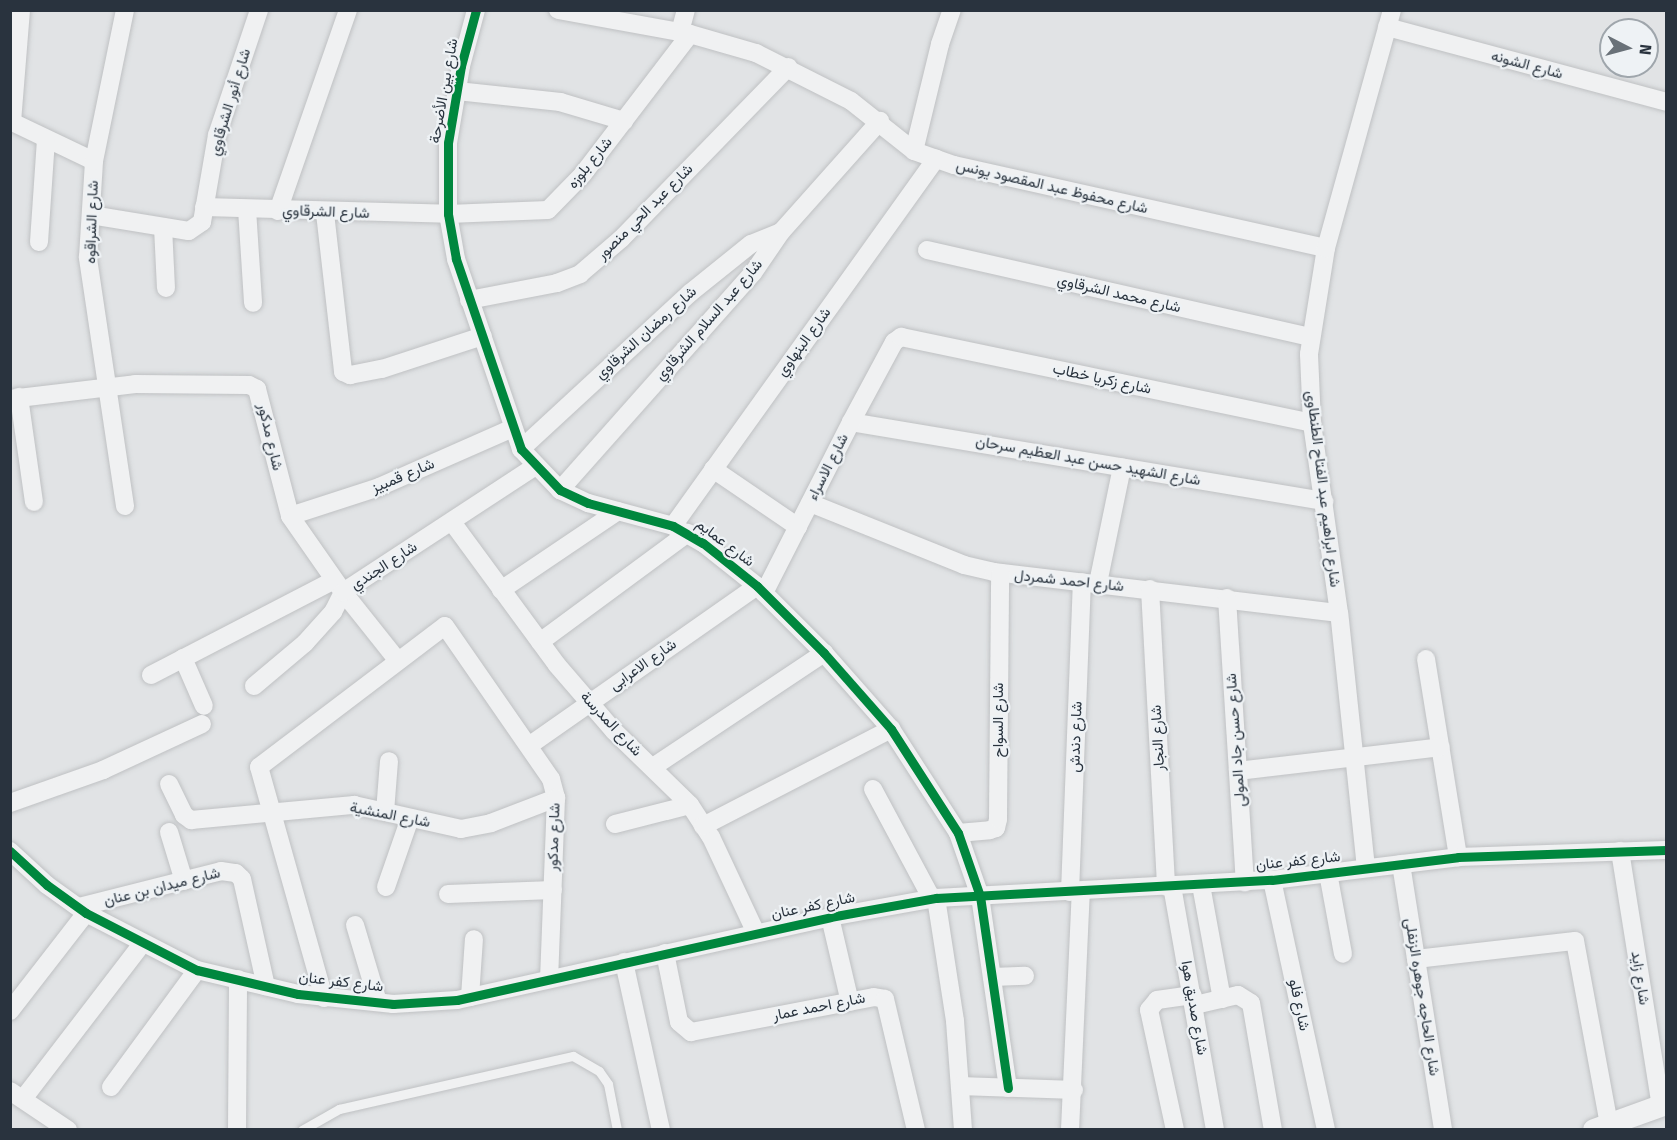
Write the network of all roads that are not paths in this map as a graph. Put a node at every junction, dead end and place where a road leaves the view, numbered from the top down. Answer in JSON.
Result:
{"nodes":[{"id":1,"x":21,"y":10,"type":"edge"},
{"id":2,"x":125,"y":10,"type":"edge"},
{"id":3,"x":259,"y":10,"type":"edge"},
{"id":4,"x":348,"y":10,"type":"edge"},
{"id":5,"x":476,"y":10,"type":"edge"},
{"id":6,"x":686,"y":10,"type":"edge"},
{"id":7,"x":952,"y":10,"type":"edge"},
{"id":8,"x":568,"y":11,"type":"edge"},
{"id":9,"x":1389,"y":19,"type":"edge"},
{"id":10,"x":685,"y":33,"type":"junction"},
{"id":11,"x":788,"y":67,"type":"junction"},
{"id":12,"x":456,"y":91,"type":"junction"},
{"id":13,"x":1666,"y":102,"type":"edge"},
{"id":14,"x":624,"y":121,"type":"junction"},
{"id":15,"x":880,"y":121,"type":"junction"},
{"id":16,"x":11,"y":122,"type":"edge"},
{"id":17,"x":46,"y":139,"type":"junction"},
{"id":18,"x":914,"y":151,"type":"junction"},
{"id":19,"x":936,"y":158,"type":"junction"},
{"id":20,"x":94,"y":161,"type":"junction"},
{"id":21,"x":204,"y":207,"type":"junction"},
{"id":22,"x":247,"y":209,"type":"junction"},
{"id":23,"x":278,"y":211,"type":"junction"},
{"id":24,"x":325,"y":213,"type":"junction"},
{"id":25,"x":448,"y":214,"type":"junction"},
{"id":26,"x":91,"y":215,"type":"junction"},
{"id":27,"x":163,"y":227,"type":"junction"},
{"id":28,"x":781,"y":232,"type":"junction"},
{"id":29,"x":39,"y":242,"type":"dead end"},
{"id":30,"x":1326,"y":249,"type":"junction"},
{"id":31,"x":927,"y":250,"type":"dead end"},
{"id":32,"x":166,"y":288,"type":"dead end"},
{"id":33,"x":469,"y":300,"type":"junction"},
{"id":34,"x":253,"y":303,"type":"dead end"},
{"id":35,"x":483,"y":336,"type":"junction"},
{"id":36,"x":1311,"y":337,"type":"junction"},
{"id":37,"x":894,"y":342,"type":"joint"},
{"id":38,"x":106,"y":386,"type":"junction"},
{"id":39,"x":15,"y":398,"type":"edge"},
{"id":40,"x":851,"y":422,"type":"junction"},
{"id":41,"x":1312,"y":423,"type":"junction"},
{"id":42,"x":513,"y":428,"type":"junction"},
{"id":43,"x":521,"y":449,"type":"junction"},
{"id":44,"x":534,"y":467,"type":"junction"},
{"id":45,"x":1122,"y":467,"type":"junction"},
{"id":46,"x":713,"y":469,"type":"junction"},
{"id":47,"x":560,"y":490,"type":"junction"},
{"id":48,"x":1324,"y":501,"type":"junction"},
{"id":49,"x":34,"y":502,"type":"dead end"},
{"id":50,"x":810,"y":503,"type":"junction"},
{"id":51,"x":125,"y":506,"type":"dead end"},
{"id":52,"x":618,"y":511,"type":"junction"},
{"id":53,"x":290,"y":516,"type":"junction"},
{"id":54,"x":452,"y":522,"type":"junction"},
{"id":55,"x":798,"y":527,"type":"junction"},
{"id":56,"x":680,"y":529,"type":"junction"},
{"id":57,"x":1000,"y":573,"type":"junction"},
{"id":58,"x":1090,"y":583,"type":"junction"},
{"id":59,"x":338,"y":586,"type":"junction"},
{"id":60,"x":501,"y":590,"type":"junction"},
{"id":61,"x":761,"y":590,"type":"junction"},
{"id":62,"x":1150,"y":590,"type":"junction"},
{"id":63,"x":1227,"y":598,"type":"junction"},
{"id":64,"x":1339,"y":613,"type":"junction"},
{"id":65,"x":540,"y":642,"type":"junction"},
{"id":66,"x":824,"y":653,"type":"junction"},
{"id":67,"x":183,"y":658,"type":"junction"},
{"id":68,"x":1426,"y":659,"type":"dead end"},
{"id":69,"x":398,"y":661,"type":"junction"},
{"id":70,"x":151,"y":675,"type":"dead end"},
{"id":71,"x":254,"y":686,"type":"dead end"},
{"id":72,"x":590,"y":703,"type":"junction"},
{"id":73,"x":891,"y":729,"type":"junction"},
{"id":74,"x":530,"y":745,"type":"junction"},
{"id":75,"x":1440,"y":747,"type":"junction"},
{"id":76,"x":389,"y":760,"type":"dead end"},
{"id":77,"x":1354,"y":760,"type":"junction"},
{"id":78,"x":652,"y":767,"type":"junction"},
{"id":79,"x":1238,"y":771,"type":"junction"},
{"id":80,"x":170,"y":784,"type":"dead end"},
{"id":81,"x":873,"y":789,"type":"dead end"},
{"id":82,"x":556,"y":798,"type":"junction"},
{"id":83,"x":10,"y":803,"type":"edge"},
{"id":84,"x":690,"y":805,"type":"junction"},
{"id":85,"x":385,"y":812,"type":"junction"},
{"id":86,"x":273,"y":813,"type":"junction"},
{"id":87,"x":410,"y":818,"type":"junction"},
{"id":88,"x":615,"y":824,"type":"dead end"},
{"id":89,"x":704,"y":826,"type":"junction"},
{"id":90,"x":169,"y":832,"type":"dead end"},
{"id":91,"x":958,"y":833,"type":"junction"},
{"id":92,"x":1666,"y":850,"type":"edge"},
{"id":93,"x":10,"y":851,"type":"edge"},
{"id":94,"x":1620,"y":851,"type":"junction"},
{"id":95,"x":1458,"y":857,"type":"junction"},
{"id":96,"x":1401,"y":864,"type":"junction"},
{"id":97,"x":1366,"y":868,"type":"junction"},
{"id":98,"x":1328,"y":873,"type":"junction"},
{"id":99,"x":1272,"y":880,"type":"junction"},
{"id":100,"x":184,"y":881,"type":"junction"},
{"id":101,"x":1245,"y":882,"type":"junction"},
{"id":102,"x":1201,"y":885,"type":"junction"},
{"id":103,"x":1169,"y":886,"type":"junction"},
{"id":104,"x":386,"y":887,"type":"dead end"},
{"id":105,"x":553,"y":890,"type":"junction"},
{"id":106,"x":1076,"y":891,"type":"junction"},
{"id":107,"x":448,"y":894,"type":"dead end"},
{"id":108,"x":980,"y":896,"type":"junction"},
{"id":109,"x":934,"y":899,"type":"junction"},
{"id":110,"x":83,"y":910,"type":"junction"},
{"id":111,"x":830,"y":916,"type":"junction"},
{"id":112,"x":354,"y":925,"type":"dead end"},
{"id":113,"x":756,"y":933,"type":"junction"},
{"id":114,"x":474,"y":939,"type":"dead end"},
{"id":115,"x":142,"y":944,"type":"junction"},
{"id":116,"x":665,"y":953,"type":"junction"},
{"id":117,"x":1343,"y":954,"type":"dead end"},
{"id":118,"x":1416,"y":958,"type":"junction"},
{"id":119,"x":624,"y":962,"type":"junction"},
{"id":120,"x":197,"y":970,"type":"junction"},
{"id":121,"x":1025,"y":976,"type":"dead end"},
{"id":122,"x":992,"y":977,"type":"junction"},
{"id":123,"x":238,"y":979,"type":"junction"},
{"id":124,"x":549,"y":979,"type":"junction"},
{"id":125,"x":266,"y":986,"type":"junction"},
{"id":126,"x":470,"y":997,"type":"junction"},
{"id":127,"x":324,"y":998,"type":"junction"},
{"id":128,"x":1222,"y":999,"type":"junction"},
{"id":129,"x":1194,"y":1000,"type":"junction"},
{"id":130,"x":378,"y":1002,"type":"junction"},
{"id":131,"x":850,"y":1002,"type":"junction"},
{"id":132,"x":10,"y":1011,"type":"edge"},
{"id":133,"x":961,"y":1086,"type":"junction"},
{"id":134,"x":111,"y":1088,"type":"dead end"},
{"id":135,"x":1008,"y":1088,"type":"junction"},
{"id":136,"x":1074,"y":1090,"type":"junction"},
{"id":137,"x":17,"y":1095,"type":"edge"},
{"id":138,"x":1664,"y":1105,"type":"edge"},
{"id":139,"x":1602,"y":1127,"type":"edge"},
{"id":140,"x":68,"y":1130,"type":"edge"},
{"id":141,"x":237,"y":1130,"type":"edge"},
{"id":142,"x":302,"y":1130,"type":"edge"},
{"id":143,"x":617,"y":1130,"type":"edge"},
{"id":144,"x":661,"y":1130,"type":"edge"},
{"id":145,"x":916,"y":1130,"type":"edge"},
{"id":146,"x":963,"y":1130,"type":"edge"},
{"id":147,"x":1070,"y":1130,"type":"edge"},
{"id":148,"x":1175,"y":1130,"type":"edge"},
{"id":149,"x":1215,"y":1130,"type":"edge"},
{"id":150,"x":1273,"y":1130,"type":"edge"},
{"id":151,"x":1326,"y":1130,"type":"edge"},
{"id":152,"x":1443,"y":1130,"type":"edge"}],
"edges":[{"from":1,"to":16,"type":"street"},
{"from":2,"to":20,"type":"street","name":"شارع الشراقوه"},
{"from":3,"to":21,"type":"street","name":"شارع أنور الشرقاوي"},
{"from":4,"to":23,"type":"street"},
{"from":5,"to":12,"type":"street","name":"شارع بين الأضرحة"},
{"from":6,"to":10,"type":"street"},
{"from":7,"to":18,"type":"street"},
{"from":8,"to":10,"type":"street","name":"شارع محفوظ عبد المقصود يونس"},
{"from":9,"to":13,"type":"street","name":"شارع الشونه"},
{"from":9,"to":30,"type":"street","name":"شارع ابراهيم عبد الفتاح الطنطاوى"},
{"from":10,"to":11,"type":"street","name":"شارع محفوظ عبد المقصود يونس"},
{"from":10,"to":14,"type":"street","name":"شارع بلوزه"},
{"from":11,"to":15,"type":"street","name":"شارع محفوظ عبد المقصود يونس"},
{"from":11,"to":33,"type":"street","name":"شارع عبد الحي منصور"},
{"from":12,"to":14,"type":"street"},
{"from":12,"to":25,"type":"street","name":"شارع بين الأضرحة"},
{"from":14,"to":25,"type":"street","name":"شارع بلوزه"},
{"from":15,"to":18,"type":"street","name":"شارع محفوظ عبد المقصود يونس"},
{"from":15,"to":28,"type":"street","name":"شارع عبد السلام الشرقاوي"},
{"from":16,"to":17,"type":"street"},
{"from":17,"to":20,"type":"street"},
{"from":17,"to":29,"type":"street"},
{"from":18,"to":19,"type":"street","name":"شارع محفوظ عبد المقصود يونس"},
{"from":19,"to":30,"type":"street","name":"شارع محفوظ عبد المقصود يونس"},
{"from":19,"to":46,"type":"street","name":"شارع البنهاوي"},
{"from":20,"to":26,"type":"street","name":"شارع الشراقوه"},
{"from":21,"to":22,"type":"street","name":"شارع الشرقاوي"},
{"from":21,"to":27,"type":"street","name":"شارع أنور الشرقاوي"},
{"from":22,"to":23,"type":"street","name":"شارع الشرقاوي"},
{"from":22,"to":34,"type":"street"},
{"from":23,"to":24,"type":"street","name":"شارع الشرقاوي"},
{"from":24,"to":25,"type":"street","name":"شارع الشرقاوي"},
{"from":24,"to":35,"type":"street"},
{"from":25,"to":33,"type":"street","name":"شارع عمايم"},
{"from":26,"to":27,"type":"street","name":"شارع أنور الشرقاوي"},
{"from":26,"to":38,"type":"street","name":"شارع الشراقوه"},
{"from":27,"to":32,"type":"street"},
{"from":28,"to":43,"type":"street","name":"شارع رمضان الشرقاوي"},
{"from":28,"to":47,"type":"street","name":"شارع عبد السلام الشرقاوي"},
{"from":30,"to":36,"type":"street","name":"شارع ابراهيم عبد الفتاح الطنطاوى"},
{"from":31,"to":36,"type":"street","name":"شارع محمد الشرقاوي"},
{"from":33,"to":35,"type":"street","name":"شارع عمايم"},
{"from":35,"to":42,"type":"street","name":"شارع عمايم"},
{"from":36,"to":41,"type":"street","name":"شارع ابراهيم عبد الفتاح الطنطاوى"},
{"from":37,"to":40,"type":"street","name":"شارع الاسراء"},
{"from":37,"to":41,"type":"street","name":"شارع زكريا خطاب"},
{"from":38,"to":39,"type":"street","name":"شارع مدكور"},
{"from":38,"to":51,"type":"street","name":"شارع الشراقوه"},
{"from":38,"to":53,"type":"street","name":"شارع مدكور"},
{"from":39,"to":49,"type":"street"},
{"from":40,"to":45,"type":"street","name":"شارع الشهيد حسن عبد العظيم سرحان"},
{"from":40,"to":50,"type":"street","name":"شارع الاسراء"},
{"from":41,"to":48,"type":"street","name":"شارع ابراهيم عبد الفتاح الطنطاوى"},
{"from":42,"to":43,"type":"street","name":"شارع عمايم"},
{"from":42,"to":53,"type":"street","name":"شارع قمبيز"},
{"from":43,"to":44,"type":"street","name":"شارع عمايم"},
{"from":44,"to":47,"type":"street","name":"شارع عمايم"},
{"from":44,"to":54,"type":"street","name":"شارع الجندي"},
{"from":45,"to":48,"type":"street","name":"شارع الشهيد حسن عبد العظيم سرحان"},
{"from":45,"to":58,"type":"street","name":"شارع دندش"},
{"from":46,"to":55,"type":"street"},
{"from":46,"to":56,"type":"street","name":"شارع البنهاوي"},
{"from":47,"to":52,"type":"street","name":"شارع عمايم"},
{"from":48,"to":64,"type":"street","name":"شارع ابراهيم عبد الفتاح الطنطاوى"},
{"from":50,"to":55,"type":"street","name":"شارع الاسراء"},
{"from":50,"to":57,"type":"street","name":"شارع احمد شمردل"},
{"from":52,"to":56,"type":"street","name":"شارع عمايم"},
{"from":52,"to":60,"type":"street"},
{"from":53,"to":59,"type":"street","name":"شارع مدكور"},
{"from":54,"to":59,"type":"street","name":"شارع الجندي"},
{"from":54,"to":60,"type":"street","name":"شارع المدرسة"},
{"from":55,"to":61,"type":"street","name":"شارع الاسراء"},
{"from":56,"to":61,"type":"street","name":"شارع عمايم"},
{"from":56,"to":65,"type":"street","name":"شارع البنهاوي"},
{"from":57,"to":58,"type":"street","name":"شارع احمد شمردل"},
{"from":57,"to":91,"type":"street","name":"شارع السواح"},
{"from":58,"to":62,"type":"street","name":"شارع احمد شمردل"},
{"from":58,"to":106,"type":"street","name":"شارع دندش"},
{"from":59,"to":67,"type":"street"},
{"from":59,"to":69,"type":"street","name":"شارع مدكور"},
{"from":59,"to":71,"type":"street","name":"شارع الجندي"},
{"from":60,"to":65,"type":"street","name":"شارع المدرسة"},
{"from":61,"to":66,"type":"street","name":"شارع عمايم"},
{"from":61,"to":72,"type":"street","name":"شارع الاعرابى"},
{"from":62,"to":63,"type":"street","name":"شارع احمد شمردل"},
{"from":62,"to":103,"type":"street","name":"شارع النجار"},
{"from":63,"to":64,"type":"street","name":"شارع احمد شمردل"},
{"from":63,"to":79,"type":"street","name":"شارع حسن جاد المولى"},
{"from":64,"to":77,"type":"street","name":"شارع ابراهيم عبد الفتاح الطنطاوى"},
{"from":65,"to":72,"type":"street","name":"شارع المدرسة"},
{"from":66,"to":73,"type":"street","name":"شارع عمايم"},
{"from":66,"to":78,"type":"street"},
{"from":67,"to":70,"type":"street"},
{"from":67,"to":83,"type":"street"},
{"from":68,"to":75,"type":"street"},
{"from":69,"to":74,"type":"street","name":"شارع مدكور"},
{"from":69,"to":86,"type":"street"},
{"from":72,"to":74,"type":"street","name":"شارع الاعرابى"},
{"from":72,"to":78,"type":"street","name":"شارع المدرسة"},
{"from":73,"to":89,"type":"street"},
{"from":73,"to":91,"type":"street","name":"شارع عمايم"},
{"from":74,"to":82,"type":"street","name":"شارع مدكور"},
{"from":75,"to":77,"type":"street"},
{"from":75,"to":95,"type":"street"},
{"from":76,"to":85,"type":"street"},
{"from":77,"to":79,"type":"street"},
{"from":77,"to":97,"type":"street","name":"شارع ابراهيم عبد الفتاح الطنطاوى"},
{"from":78,"to":84,"type":"street","name":"شارع المدرسة"},
{"from":79,"to":101,"type":"street","name":"شارع حسن جاد المولى"},
{"from":80,"to":86,"type":"street","name":"شارع المنشية"},
{"from":81,"to":109,"type":"street"},
{"from":82,"to":87,"type":"street","name":"شارع المنشية"},
{"from":82,"to":105,"type":"street","name":"شارع مدكور"},
{"from":84,"to":88,"type":"street"},
{"from":84,"to":89,"type":"street","name":"شارع المدرسة"},
{"from":85,"to":86,"type":"street","name":"شارع المنشية"},
{"from":85,"to":87,"type":"street","name":"شارع المنشية"},
{"from":86,"to":127,"type":"street"},
{"from":87,"to":104,"type":"street"},
{"from":89,"to":113,"type":"street","name":"شارع المدرسة"},
{"from":90,"to":100,"type":"street"},
{"from":91,"to":108,"type":"street","name":"شارع عمايم"},
{"from":92,"to":94,"type":"street","name":"شارع كفر عنان"},
{"from":93,"to":110,"type":"street","name":"شارع كفر عنان"},
{"from":94,"to":95,"type":"street","name":"شارع كفر عنان"},
{"from":94,"to":138,"type":"street","name":"شارع زايد"},
{"from":95,"to":96,"type":"street","name":"شارع كفر عنان"},
{"from":96,"to":97,"type":"street","name":"شارع كفر عنان"},
{"from":96,"to":118,"type":"street","name":"شارع الحاجه جوهره الزنفلى"},
{"from":97,"to":98,"type":"street","name":"شارع كفر عنان"},
{"from":98,"to":99,"type":"street","name":"شارع كفر عنان"},
{"from":98,"to":117,"type":"street"},
{"from":99,"to":101,"type":"street","name":"شارع كفر عنان"},
{"from":99,"to":151,"type":"street","name":"شارع فلو"},
{"from":100,"to":110,"type":"street","name":"شارع ميدان بن عنان"},
{"from":100,"to":125,"type":"street","name":"شارع ميدان بن عنان"},
{"from":101,"to":102,"type":"street","name":"شارع كفر عنان"},
{"from":102,"to":103,"type":"street","name":"شارع كفر عنان"},
{"from":102,"to":128,"type":"street"},
{"from":103,"to":106,"type":"street","name":"شارع كفر عنان"},
{"from":103,"to":129,"type":"street","name":"شارع صديق هوا"},
{"from":105,"to":107,"type":"street"},
{"from":105,"to":124,"type":"street","name":"شارع مدكور"},
{"from":106,"to":108,"type":"street","name":"شارع كفر عنان"},
{"from":106,"to":136,"type":"street","name":"شارع دندش"},
{"from":108,"to":109,"type":"street","name":"شارع كفر عنان"},
{"from":108,"to":122,"type":"street","name":"شارع عمايم"},
{"from":109,"to":111,"type":"street","name":"شارع كفر عنان"},
{"from":109,"to":133,"type":"street"},
{"from":110,"to":115,"type":"street","name":"شارع كفر عنان"},
{"from":110,"to":132,"type":"street"},
{"from":111,"to":113,"type":"street","name":"شارع كفر عنان"},
{"from":111,"to":131,"type":"street"},
{"from":112,"to":130,"type":"street"},
{"from":113,"to":116,"type":"street","name":"شارع كفر عنان"},
{"from":114,"to":126,"type":"street"},
{"from":115,"to":120,"type":"street","name":"شارع كفر عنان"},
{"from":115,"to":137,"type":"street"},
{"from":116,"to":119,"type":"street","name":"شارع كفر عنان"},
{"from":116,"to":131,"type":"street","name":"شارع احمد عمار"},
{"from":118,"to":139,"type":"street"},
{"from":118,"to":152,"type":"street","name":"شارع الحاجه جوهره الزنفلى"},
{"from":119,"to":124,"type":"street","name":"شارع كفر عنان"},
{"from":119,"to":144,"type":"street"},
{"from":120,"to":123,"type":"street","name":"شارع كفر عنان"},
{"from":120,"to":134,"type":"street"},
{"from":121,"to":122,"type":"street"},
{"from":122,"to":135,"type":"street","name":"شارع عمايم"},
{"from":123,"to":125,"type":"street","name":"شارع كفر عنان"},
{"from":123,"to":141,"type":"street"},
{"from":124,"to":126,"type":"street","name":"شارع كفر عنان"},
{"from":125,"to":127,"type":"street","name":"شارع كفر عنان"},
{"from":126,"to":130,"type":"street","name":"شارع كفر عنان"},
{"from":127,"to":130,"type":"street","name":"شارع كفر عنان"},
{"from":128,"to":129,"type":"street"},
{"from":128,"to":150,"type":"street"},
{"from":129,"to":148,"type":"street"},
{"from":129,"to":149,"type":"street","name":"شارع صديق هوا"},
{"from":131,"to":145,"type":"street","name":"شارع احمد عمار"},
{"from":133,"to":135,"type":"street"},
{"from":133,"to":146,"type":"street"},
{"from":135,"to":136,"type":"street"},
{"from":136,"to":147,"type":"street","name":"شارع دندش"},
{"from":137,"to":140,"type":"street"},
{"from":138,"to":139,"type":"street"},
{"from":142,"to":143,"type":"lane"}]}
